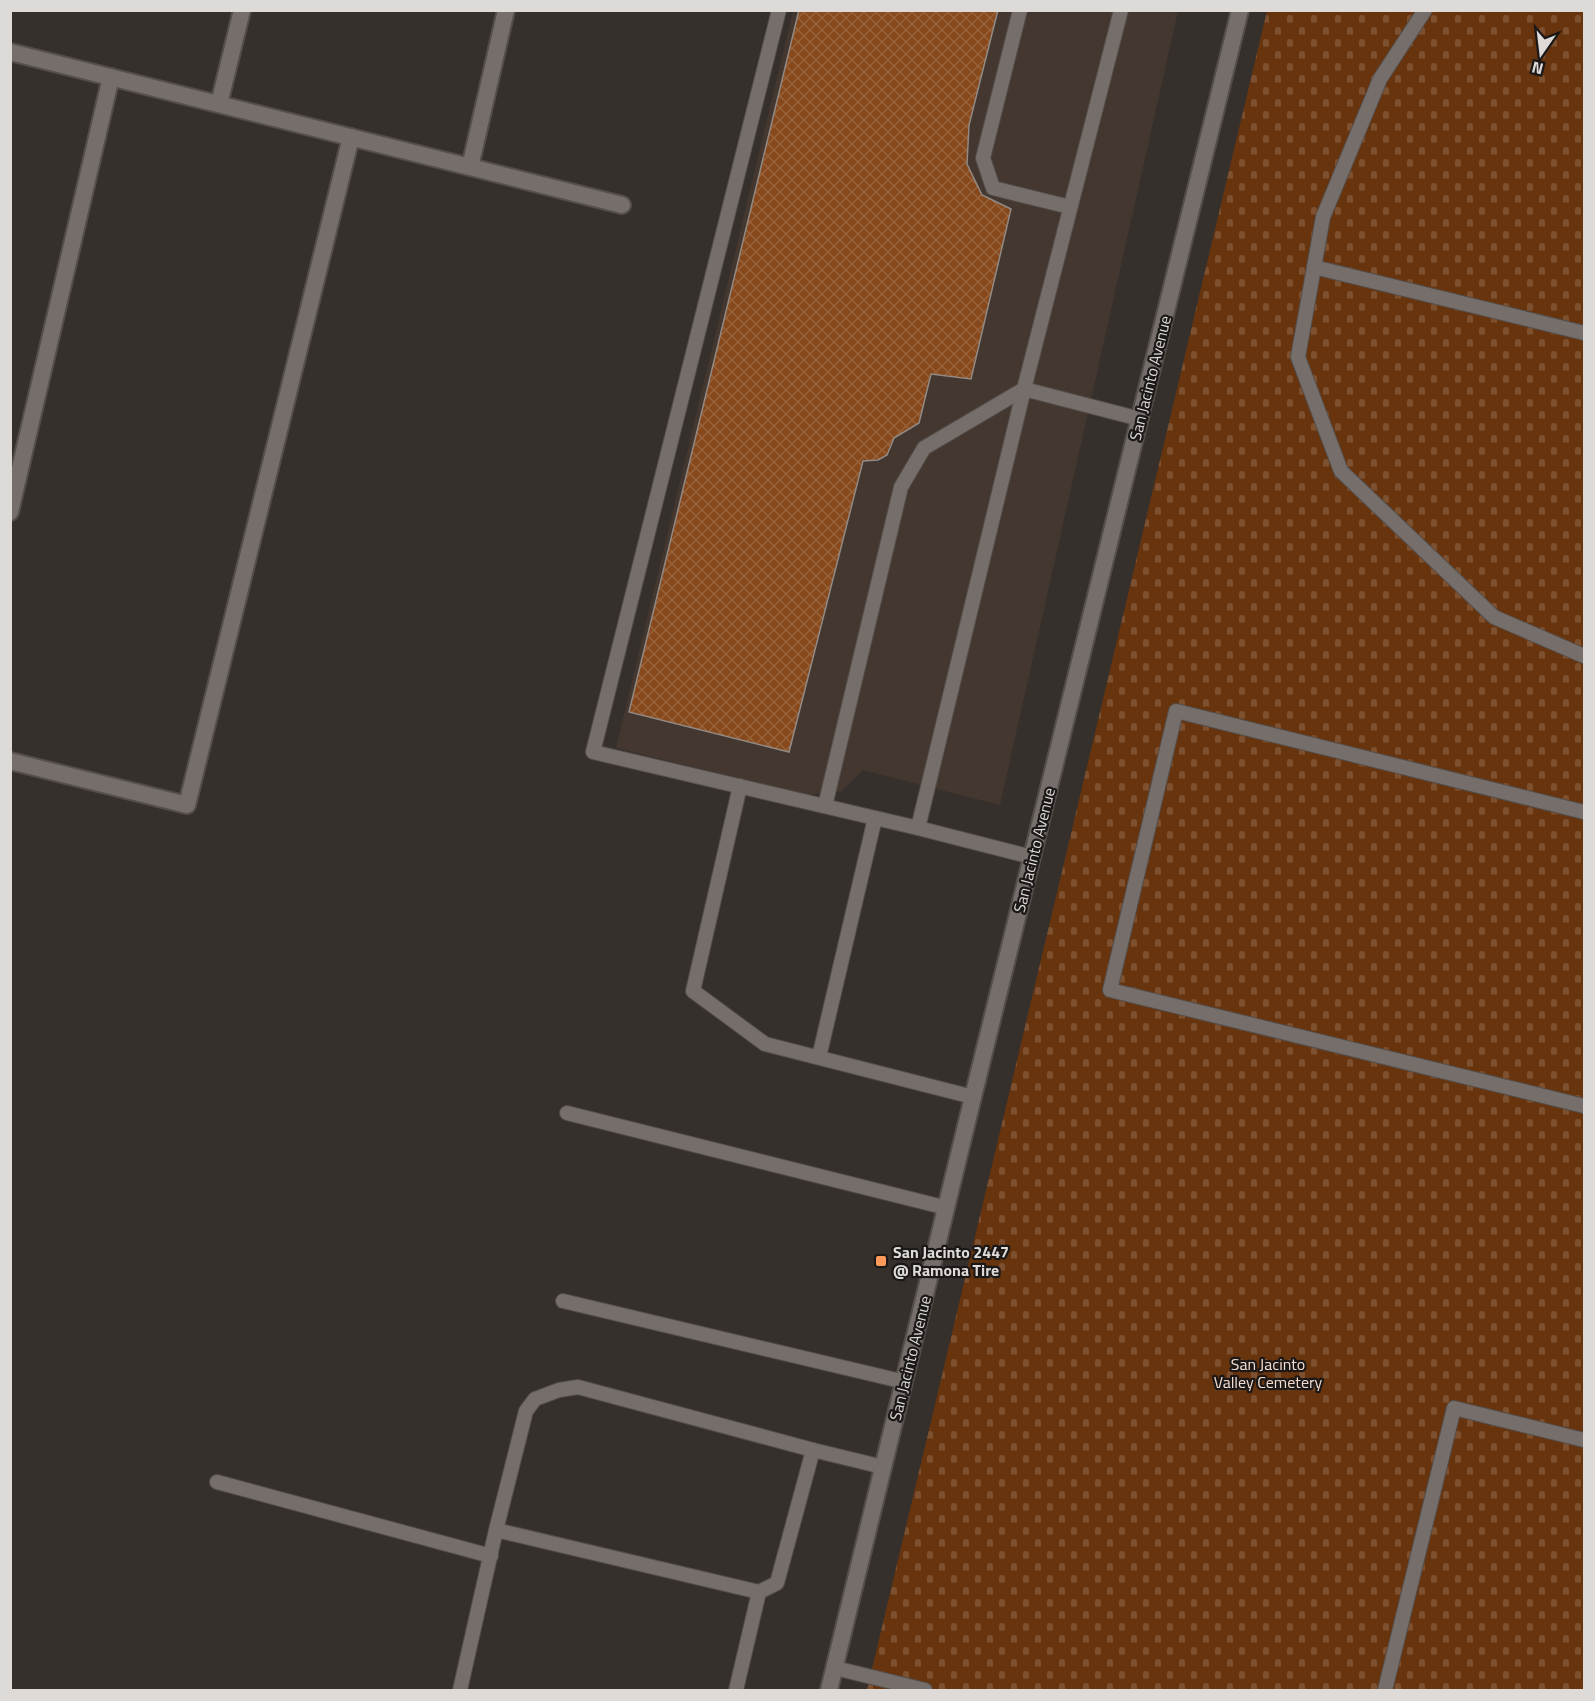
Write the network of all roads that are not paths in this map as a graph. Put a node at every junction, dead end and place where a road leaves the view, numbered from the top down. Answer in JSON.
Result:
{"nodes":[{"id":1,"x":242,"y":10,"type":"edge"},
{"id":2,"x":506,"y":10,"type":"edge"},
{"id":3,"x":779,"y":10,"type":"edge"},
{"id":4,"x":1020,"y":10,"type":"edge"},
{"id":5,"x":1121,"y":10,"type":"edge"},
{"id":6,"x":1240,"y":10,"type":"edge"},
{"id":7,"x":1425,"y":10,"type":"edge"},
{"id":8,"x":10,"y":52,"type":"edge"},
{"id":9,"x":111,"y":77,"type":"junction"},
{"id":10,"x":219,"y":104,"type":"junction"},
{"id":11,"x":351,"y":137,"type":"junction"},
{"id":12,"x":470,"y":167,"type":"junction"},
{"id":13,"x":622,"y":205,"type":"dead end"},
{"id":14,"x":1070,"y":207,"type":"junction"},
{"id":15,"x":1314,"y":267,"type":"junction"},
{"id":16,"x":1584,"y":333,"type":"edge"},
{"id":17,"x":1024,"y":389,"type":"junction"},
{"id":18,"x":1140,"y":418,"type":"junction"},
{"id":19,"x":10,"y":512,"type":"edge"},
{"id":20,"x":1584,"y":656,"type":"edge"},
{"id":21,"x":10,"y":761,"type":"edge"},
{"id":22,"x":740,"y":786,"type":"junction"},
{"id":23,"x":825,"y":806,"type":"junction"},
{"id":24,"x":1584,"y":812,"type":"edge"},
{"id":25,"x":875,"y":818,"type":"junction"},
{"id":26,"x":918,"y":828,"type":"junction"},
{"id":27,"x":1032,"y":857,"type":"junction"},
{"id":28,"x":819,"y":1057,"type":"junction"},
{"id":29,"x":973,"y":1097,"type":"junction"},
{"id":30,"x":1584,"y":1106,"type":"edge"},
{"id":31,"x":567,"y":1113,"type":"dead end"},
{"id":32,"x":947,"y":1208,"type":"junction"},
{"id":33,"x":563,"y":1301,"type":"dead end"},
{"id":34,"x":904,"y":1382,"type":"junction"},
{"id":35,"x":1584,"y":1440,"type":"edge"},
{"id":36,"x":813,"y":1450,"type":"junction"},
{"id":37,"x":883,"y":1467,"type":"junction"},
{"id":38,"x":217,"y":1482,"type":"dead end"},
{"id":39,"x":496,"y":1530,"type":"junction"},
{"id":40,"x":491,"y":1556,"type":"junction"},
{"id":41,"x":759,"y":1592,"type":"junction"},
{"id":42,"x":835,"y":1668,"type":"junction"},
{"id":43,"x":460,"y":1690,"type":"edge"},
{"id":44,"x":736,"y":1690,"type":"edge"},
{"id":45,"x":829,"y":1690,"type":"edge"},
{"id":46,"x":925,"y":1690,"type":"edge"},
{"id":47,"x":1385,"y":1690,"type":"edge"}],
"edges":[{"from":1,"to":10,"type":"street"},
{"from":2,"to":12,"type":"street"},
{"from":3,"to":22,"type":"lane"},
{"from":4,"to":14,"type":"lane"},
{"from":5,"to":14,"type":"lane"},
{"from":6,"to":18,"type":"street","name":"San Jacinto Avenue"},
{"from":7,"to":15,"type":"lane"},
{"from":8,"to":9,"type":"street"},
{"from":9,"to":10,"type":"street"},
{"from":9,"to":19,"type":"street"},
{"from":10,"to":11,"type":"street"},
{"from":11,"to":12,"type":"street"},
{"from":11,"to":21,"type":"street"},
{"from":12,"to":13,"type":"street"},
{"from":14,"to":17,"type":"lane"},
{"from":15,"to":16,"type":"lane"},
{"from":15,"to":20,"type":"lane"},
{"from":17,"to":18,"type":"lane"},
{"from":17,"to":23,"type":"lane"},
{"from":17,"to":26,"type":"lane"},
{"from":18,"to":27,"type":"street","name":"San Jacinto Avenue"},
{"from":22,"to":23,"type":"lane"},
{"from":22,"to":28,"type":"lane"},
{"from":23,"to":25,"type":"lane"},
{"from":24,"to":30,"type":"lane"},
{"from":25,"to":26,"type":"lane"},
{"from":25,"to":28,"type":"lane"},
{"from":26,"to":27,"type":"lane"},
{"from":27,"to":29,"type":"street","name":"San Jacinto Avenue"},
{"from":28,"to":29,"type":"lane"},
{"from":29,"to":32,"type":"street","name":"San Jacinto Avenue"},
{"from":31,"to":32,"type":"lane"},
{"from":32,"to":34,"type":"street","name":"San Jacinto Avenue"},
{"from":33,"to":34,"type":"lane"},
{"from":34,"to":37,"type":"street","name":"San Jacinto Avenue"},
{"from":35,"to":47,"type":"lane"},
{"from":36,"to":37,"type":"lane"},
{"from":36,"to":39,"type":"lane"},
{"from":36,"to":41,"type":"lane"},
{"from":37,"to":42,"type":"street","name":"San Jacinto Avenue"},
{"from":38,"to":40,"type":"lane"},
{"from":39,"to":40,"type":"lane"},
{"from":39,"to":41,"type":"lane"},
{"from":40,"to":43,"type":"lane"},
{"from":41,"to":44,"type":"lane"},
{"from":42,"to":45,"type":"street","name":"San Jacinto Avenue"},
{"from":42,"to":46,"type":"lane"}]}
